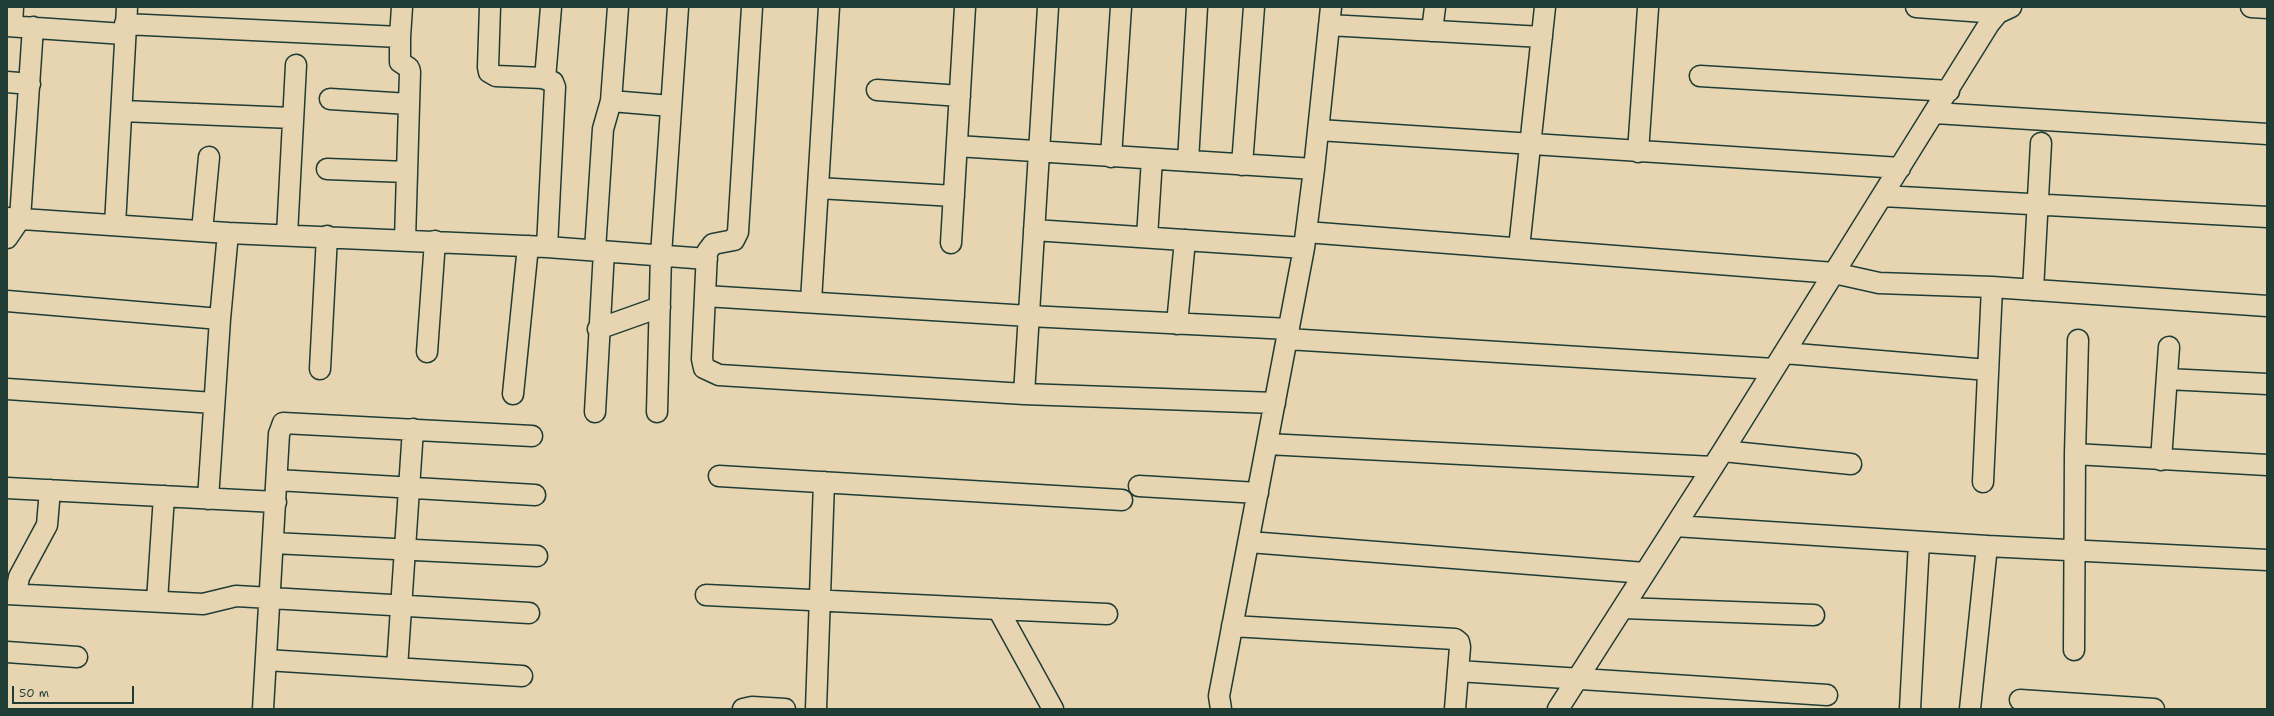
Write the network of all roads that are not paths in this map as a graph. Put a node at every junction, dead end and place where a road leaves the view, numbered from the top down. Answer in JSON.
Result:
{"nodes":[{"id":1,"x":402,"y":7,"type":"edge"},
{"id":2,"x":490,"y":7,"type":"edge"},
{"id":3,"x":551,"y":7,"type":"edge"},
{"id":4,"x":618,"y":7,"type":"edge"},
{"id":5,"x":678,"y":7,"type":"edge"},
{"id":6,"x":752,"y":7,"type":"edge"},
{"id":7,"x":829,"y":7,"type":"edge"},
{"id":8,"x":965,"y":7,"type":"edge"},
{"id":9,"x":1048,"y":7,"type":"edge"},
{"id":10,"x":1121,"y":7,"type":"edge"},
{"id":11,"x":1197,"y":7,"type":"edge"},
{"id":12,"x":1254,"y":7,"type":"edge"},
{"id":13,"x":1435,"y":7,"type":"edge"},
{"id":14,"x":1545,"y":7,"type":"edge"},
{"id":15,"x":1916,"y":7,"type":"edge"},
{"id":16,"x":2251,"y":7,"type":"edge"},
{"id":17,"x":1648,"y":8,"type":"dead end"},
{"id":18,"x":1960,"y":8,"type":"edge"},
{"id":19,"x":2267,"y":8,"type":"edge"},
{"id":20,"x":2004,"y":10,"type":"edge"},
{"id":21,"x":1330,"y":16,"type":"edge"},
{"id":22,"x":11,"y":20,"type":"edge"},
{"id":23,"x":125,"y":22,"type":"edge"},
{"id":24,"x":34,"y":27,"type":"junction"},
{"id":25,"x":1432,"y":31,"type":"junction"},
{"id":26,"x":400,"y":37,"type":"junction"},
{"id":27,"x":1542,"y":37,"type":"junction"},
{"id":28,"x":296,"y":65,"type":"dead end"},
{"id":29,"x":1700,"y":76,"type":"dead end"},
{"id":30,"x":545,"y":79,"type":"junction"},
{"id":31,"x":7,"y":82,"type":"edge"},
{"id":32,"x":30,"y":84,"type":"junction"},
{"id":33,"x":877,"y":90,"type":"dead end"},
{"id":34,"x":1949,"y":91,"type":"junction"},
{"id":35,"x":960,"y":96,"type":"junction"},
{"id":36,"x":330,"y":99,"type":"dead end"},
{"id":37,"x":611,"y":101,"type":"junction"},
{"id":38,"x":409,"y":104,"type":"junction"},
{"id":39,"x":671,"y":106,"type":"junction"},
{"id":40,"x":122,"y":111,"type":"junction"},
{"id":41,"x":1935,"y":113,"type":"junction"},
{"id":42,"x":293,"y":118,"type":"junction"},
{"id":43,"x":1319,"y":130,"type":"junction"},
{"id":44,"x":2267,"y":134,"type":"edge"},
{"id":45,"x":2041,"y":143,"type":"dead end"},
{"id":46,"x":1530,"y":145,"type":"junction"},
{"id":47,"x":957,"y":146,"type":"junction"},
{"id":48,"x":1039,"y":152,"type":"junction"},
{"id":49,"x":1638,"y":152,"type":"junction"},
{"id":50,"x":209,"y":157,"type":"dead end"},
{"id":51,"x":1111,"y":157,"type":"junction"},
{"id":52,"x":1152,"y":159,"type":"junction"},
{"id":53,"x":1188,"y":161,"type":"junction"},
{"id":54,"x":1242,"y":165,"type":"junction"},
{"id":55,"x":327,"y":168,"type":"dead end"},
{"id":56,"x":1900,"y":168,"type":"junction"},
{"id":57,"x":1314,"y":169,"type":"junction"},
{"id":58,"x":407,"y":172,"type":"junction"},
{"id":59,"x":818,"y":188,"type":"junction"},
{"id":60,"x":954,"y":196,"type":"junction"},
{"id":61,"x":1882,"y":196,"type":"junction"},
{"id":62,"x":2038,"y":205,"type":"junction"},
{"id":63,"x":2267,"y":217,"type":"edge"},
{"id":64,"x":13,"y":219,"type":"edge"},
{"id":65,"x":115,"y":225,"type":"junction"},
{"id":66,"x":1034,"y":230,"type":"junction"},
{"id":67,"x":202,"y":231,"type":"junction"},
{"id":68,"x":228,"y":232,"type":"junction"},
{"id":69,"x":287,"y":235,"type":"junction"},
{"id":70,"x":326,"y":236,"type":"junction"},
{"id":71,"x":1147,"y":237,"type":"junction"},
{"id":72,"x":7,"y":238,"type":"edge"},
{"id":73,"x":405,"y":240,"type":"junction"},
{"id":74,"x":1185,"y":240,"type":"junction"},
{"id":75,"x":1305,"y":240,"type":"junction"},
{"id":76,"x":435,"y":241,"type":"junction"},
{"id":77,"x":951,"y":243,"type":"dead end"},
{"id":78,"x":538,"y":246,"type":"junction"},
{"id":79,"x":1519,"y":248,"type":"junction"},
{"id":80,"x":600,"y":251,"type":"junction"},
{"id":81,"x":661,"y":255,"type":"junction"},
{"id":82,"x":707,"y":258,"type":"junction"},
{"id":83,"x":1834,"y":273,"type":"junction"},
{"id":84,"x":1992,"y":287,"type":"junction"},
{"id":85,"x":2033,"y":290,"type":"junction"},
{"id":86,"x":706,"y":296,"type":"junction"},
{"id":87,"x":7,"y":301,"type":"edge"},
{"id":88,"x":811,"y":302,"type":"junction"},
{"id":89,"x":2267,"y":306,"type":"edge"},
{"id":90,"x":660,"y":307,"type":"junction"},
{"id":91,"x":1029,"y":316,"type":"junction"},
{"id":92,"x":220,"y":319,"type":"junction"},
{"id":93,"x":1178,"y":324,"type":"junction"},
{"id":94,"x":598,"y":329,"type":"junction"},
{"id":95,"x":1288,"y":334,"type":"junction"},
{"id":96,"x":2078,"y":340,"type":"dead end"},
{"id":97,"x":2169,"y":347,"type":"dead end"},
{"id":98,"x":427,"y":352,"type":"dead end"},
{"id":99,"x":1779,"y":361,"type":"junction"},
{"id":100,"x":320,"y":369,"type":"dead end"},
{"id":101,"x":1988,"y":370,"type":"junction"},
{"id":102,"x":2167,"y":379,"type":"junction"},
{"id":103,"x":2267,"y":384,"type":"edge"},
{"id":104,"x":7,"y":389,"type":"edge"},
{"id":105,"x":513,"y":394,"type":"dead end"},
{"id":106,"x":1024,"y":394,"type":"junction"},
{"id":107,"x":214,"y":403,"type":"junction"},
{"id":108,"x":1275,"y":403,"type":"junction"},
{"id":109,"x":595,"y":412,"type":"dead end"},
{"id":110,"x":657,"y":412,"type":"dead end"},
{"id":111,"x":413,"y":429,"type":"junction"},
{"id":112,"x":532,"y":436,"type":"dead end"},
{"id":113,"x":1267,"y":444,"type":"junction"},
{"id":114,"x":2075,"y":454,"type":"junction"},
{"id":115,"x":1718,"y":459,"type":"junction"},
{"id":116,"x":2161,"y":460,"type":"junction"},
{"id":117,"x":1850,"y":464,"type":"dead end"},
{"id":118,"x":2267,"y":466,"type":"edge"},
{"id":119,"x":719,"y":476,"type":"dead end"},
{"id":120,"x":277,"y":480,"type":"junction"},
{"id":121,"x":824,"y":482,"type":"junction"},
{"id":122,"x":1983,"y":482,"type":"dead end"},
{"id":123,"x":1139,"y":486,"type":"dead end"},
{"id":124,"x":7,"y":488,"type":"edge"},
{"id":125,"x":409,"y":488,"type":"junction"},
{"id":126,"x":50,"y":490,"type":"junction"},
{"id":127,"x":1258,"y":493,"type":"junction"},
{"id":128,"x":535,"y":495,"type":"dead end"},
{"id":129,"x":164,"y":496,"type":"junction"},
{"id":130,"x":208,"y":499,"type":"junction"},
{"id":131,"x":1122,"y":500,"type":"dead end"},
{"id":132,"x":276,"y":502,"type":"junction"},
{"id":133,"x":1675,"y":526,"type":"junction"},
{"id":134,"x":1249,"y":542,"type":"junction"},
{"id":135,"x":1919,"y":542,"type":"junction"},
{"id":136,"x":273,"y":543,"type":"junction"},
{"id":137,"x":1987,"y":546,"type":"junction"},
{"id":138,"x":405,"y":550,"type":"junction"},
{"id":139,"x":2076,"y":550,"type":"junction"},
{"id":140,"x":537,"y":556,"type":"dead end"},
{"id":141,"x":2267,"y":560,"type":"edge"},
{"id":142,"x":1646,"y":573,"type":"junction"},
{"id":143,"x":11,"y":594,"type":"edge"},
{"id":144,"x":706,"y":595,"type":"dead end"},
{"id":145,"x":270,"y":598,"type":"junction"},
{"id":146,"x":819,"y":600,"type":"junction"},
{"id":147,"x":157,"y":601,"type":"junction"},
{"id":148,"x":402,"y":606,"type":"junction"},
{"id":149,"x":1624,"y":608,"type":"junction"},
{"id":150,"x":998,"y":609,"type":"junction"},
{"id":151,"x":529,"y":613,"type":"dead end"},
{"id":152,"x":1107,"y":614,"type":"dead end"},
{"id":153,"x":1814,"y":615,"type":"dead end"},
{"id":154,"x":1232,"y":626,"type":"junction"},
{"id":155,"x":2074,"y":650,"type":"dead end"},
{"id":156,"x":7,"y":652,"type":"edge"},
{"id":157,"x":77,"y":657,"type":"dead end"},
{"id":158,"x":266,"y":660,"type":"junction"},
{"id":159,"x":397,"y":668,"type":"junction"},
{"id":160,"x":1458,"y":671,"type":"junction"},
{"id":161,"x":522,"y":676,"type":"dead end"},
{"id":162,"x":1578,"y":679,"type":"junction"},
{"id":163,"x":1827,"y":695,"type":"dead end"},
{"id":164,"x":2020,"y":700,"type":"dead end"},
{"id":165,"x":263,"y":709,"type":"edge"},
{"id":166,"x":743,"y":709,"type":"edge"},
{"id":167,"x":785,"y":709,"type":"edge"},
{"id":168,"x":816,"y":709,"type":"edge"},
{"id":169,"x":1053,"y":709,"type":"edge"},
{"id":170,"x":1220,"y":709,"type":"edge"},
{"id":171,"x":1455,"y":709,"type":"edge"},
{"id":172,"x":1558,"y":709,"type":"edge"},
{"id":173,"x":1910,"y":709,"type":"edge"},
{"id":174,"x":1970,"y":709,"type":"edge"},
{"id":175,"x":2154,"y":709,"type":"edge"}],
"edges":[{"from":1,"to":26,"type":"street"},
{"from":2,"to":30,"type":"street"},
{"from":3,"to":30,"type":"street"},
{"from":4,"to":37,"type":"street"},
{"from":5,"to":39,"type":"street"},
{"from":6,"to":82,"type":"street"},
{"from":7,"to":59,"type":"street"},
{"from":8,"to":35,"type":"street"},
{"from":9,"to":48,"type":"street"},
{"from":10,"to":51,"type":"street"},
{"from":11,"to":53,"type":"street"},
{"from":12,"to":54,"type":"street"},
{"from":13,"to":25,"type":"street"},
{"from":14,"to":27,"type":"street"},
{"from":15,"to":18,"type":"street"},
{"from":16,"to":19,"type":"street"},
{"from":17,"to":49,"type":"street"},
{"from":18,"to":20,"type":"street"},
{"from":20,"to":34,"type":"street"},
{"from":21,"to":25,"type":"street"},
{"from":21,"to":43,"type":"street"},
{"from":22,"to":24,"type":"street"},
{"from":23,"to":24,"type":"street"},
{"from":23,"to":26,"type":"street"},
{"from":23,"to":40,"type":"street"},
{"from":24,"to":32,"type":"street"},
{"from":25,"to":27,"type":"street"},
{"from":26,"to":38,"type":"street"},
{"from":27,"to":46,"type":"street"},
{"from":28,"to":42,"type":"street"},
{"from":29,"to":34,"type":"street"},
{"from":30,"to":78,"type":"street"},
{"from":31,"to":32,"type":"street"},
{"from":32,"to":64,"type":"street"},
{"from":33,"to":35,"type":"street"},
{"from":34,"to":41,"type":"street"},
{"from":35,"to":47,"type":"street"},
{"from":36,"to":38,"type":"street"},
{"from":37,"to":39,"type":"street"},
{"from":37,"to":80,"type":"street"},
{"from":38,"to":58,"type":"street"},
{"from":39,"to":81,"type":"street"},
{"from":40,"to":42,"type":"street"},
{"from":40,"to":65,"type":"street"},
{"from":41,"to":44,"type":"street"},
{"from":41,"to":56,"type":"street"},
{"from":42,"to":69,"type":"street"},
{"from":43,"to":46,"type":"street"},
{"from":43,"to":57,"type":"street"},
{"from":45,"to":62,"type":"street"},
{"from":46,"to":49,"type":"street"},
{"from":46,"to":79,"type":"street"},
{"from":47,"to":48,"type":"street"},
{"from":47,"to":60,"type":"street"},
{"from":48,"to":51,"type":"street"},
{"from":48,"to":66,"type":"street"},
{"from":49,"to":56,"type":"street"},
{"from":50,"to":67,"type":"street"},
{"from":51,"to":52,"type":"street"},
{"from":52,"to":53,"type":"street"},
{"from":52,"to":71,"type":"street"},
{"from":53,"to":54,"type":"street"},
{"from":54,"to":57,"type":"street"},
{"from":55,"to":58,"type":"street"},
{"from":56,"to":61,"type":"street"},
{"from":57,"to":75,"type":"street"},
{"from":58,"to":73,"type":"street"},
{"from":59,"to":60,"type":"street"},
{"from":59,"to":88,"type":"street"},
{"from":60,"to":77,"type":"street"},
{"from":61,"to":62,"type":"street"},
{"from":61,"to":83,"type":"street"},
{"from":62,"to":63,"type":"street"},
{"from":62,"to":85,"type":"street"},
{"from":64,"to":65,"type":"street"},
{"from":64,"to":72,"type":"street"},
{"from":65,"to":67,"type":"street"},
{"from":66,"to":71,"type":"street"},
{"from":66,"to":91,"type":"street"},
{"from":67,"to":68,"type":"street"},
{"from":68,"to":69,"type":"street"},
{"from":68,"to":92,"type":"street"},
{"from":69,"to":70,"type":"street"},
{"from":70,"to":73,"type":"street"},
{"from":70,"to":100,"type":"street"},
{"from":71,"to":74,"type":"street"},
{"from":73,"to":76,"type":"street"},
{"from":74,"to":75,"type":"street"},
{"from":74,"to":93,"type":"street"},
{"from":75,"to":79,"type":"street"},
{"from":75,"to":95,"type":"street"},
{"from":76,"to":78,"type":"street"},
{"from":76,"to":98,"type":"street"},
{"from":78,"to":80,"type":"street"},
{"from":78,"to":105,"type":"street"},
{"from":79,"to":83,"type":"street"},
{"from":80,"to":81,"type":"street"},
{"from":80,"to":94,"type":"street"},
{"from":81,"to":82,"type":"street"},
{"from":81,"to":90,"type":"street"},
{"from":82,"to":86,"type":"street"},
{"from":83,"to":84,"type":"street"},
{"from":83,"to":99,"type":"street"},
{"from":84,"to":85,"type":"street"},
{"from":84,"to":101,"type":"street"},
{"from":85,"to":89,"type":"street"},
{"from":86,"to":88,"type":"street"},
{"from":86,"to":106,"type":"street"},
{"from":87,"to":92,"type":"street"},
{"from":88,"to":91,"type":"street"},
{"from":90,"to":94,"type":"street"},
{"from":90,"to":110,"type":"street"},
{"from":91,"to":93,"type":"street"},
{"from":91,"to":106,"type":"street"},
{"from":92,"to":107,"type":"street"},
{"from":93,"to":95,"type":"street"},
{"from":94,"to":109,"type":"street"},
{"from":95,"to":99,"type":"street"},
{"from":95,"to":108,"type":"street"},
{"from":96,"to":114,"type":"street"},
{"from":97,"to":102,"type":"street"},
{"from":99,"to":101,"type":"street"},
{"from":99,"to":115,"type":"street"},
{"from":101,"to":122,"type":"street"},
{"from":102,"to":103,"type":"street"},
{"from":102,"to":116,"type":"street"},
{"from":104,"to":107,"type":"street"},
{"from":106,"to":108,"type":"street"},
{"from":107,"to":130,"type":"street"},
{"from":108,"to":113,"type":"street"},
{"from":111,"to":112,"type":"street"},
{"from":111,"to":120,"type":"street"},
{"from":111,"to":125,"type":"street"},
{"from":113,"to":115,"type":"street"},
{"from":113,"to":127,"type":"street"},
{"from":114,"to":116,"type":"street"},
{"from":114,"to":139,"type":"street"},
{"from":115,"to":117,"type":"street"},
{"from":115,"to":133,"type":"street"},
{"from":116,"to":118,"type":"street"},
{"from":119,"to":121,"type":"street"},
{"from":120,"to":125,"type":"street"},
{"from":120,"to":132,"type":"street"},
{"from":121,"to":131,"type":"street"},
{"from":121,"to":146,"type":"street"},
{"from":123,"to":127,"type":"street"},
{"from":124,"to":126,"type":"street"},
{"from":125,"to":128,"type":"street"},
{"from":125,"to":138,"type":"street"},
{"from":126,"to":129,"type":"street"},
{"from":126,"to":143,"type":"street"},
{"from":127,"to":134,"type":"street"},
{"from":129,"to":130,"type":"street"},
{"from":129,"to":147,"type":"street"},
{"from":130,"to":132,"type":"street"},
{"from":132,"to":136,"type":"street"},
{"from":133,"to":135,"type":"street"},
{"from":133,"to":142,"type":"street"},
{"from":134,"to":142,"type":"street"},
{"from":134,"to":154,"type":"street"},
{"from":135,"to":137,"type":"street"},
{"from":135,"to":173,"type":"street"},
{"from":136,"to":138,"type":"street"},
{"from":136,"to":145,"type":"street"},
{"from":137,"to":139,"type":"street"},
{"from":137,"to":174,"type":"street"},
{"from":138,"to":140,"type":"street"},
{"from":138,"to":148,"type":"street"},
{"from":139,"to":141,"type":"street"},
{"from":139,"to":155,"type":"street"},
{"from":142,"to":149,"type":"street"},
{"from":143,"to":147,"type":"street"},
{"from":144,"to":146,"type":"street"},
{"from":145,"to":147,"type":"street"},
{"from":145,"to":148,"type":"street"},
{"from":145,"to":158,"type":"street"},
{"from":146,"to":150,"type":"street"},
{"from":146,"to":168,"type":"street"},
{"from":148,"to":151,"type":"street"},
{"from":148,"to":159,"type":"street"},
{"from":149,"to":153,"type":"street"},
{"from":149,"to":162,"type":"street"},
{"from":150,"to":152,"type":"street"},
{"from":150,"to":169,"type":"street"},
{"from":154,"to":160,"type":"street"},
{"from":154,"to":170,"type":"street"},
{"from":156,"to":157,"type":"street"},
{"from":158,"to":159,"type":"street"},
{"from":158,"to":165,"type":"street"},
{"from":159,"to":161,"type":"street"},
{"from":160,"to":162,"type":"street"},
{"from":160,"to":171,"type":"street"},
{"from":162,"to":163,"type":"street"},
{"from":162,"to":172,"type":"street"},
{"from":164,"to":175,"type":"street"},
{"from":166,"to":167,"type":"street"}]}
